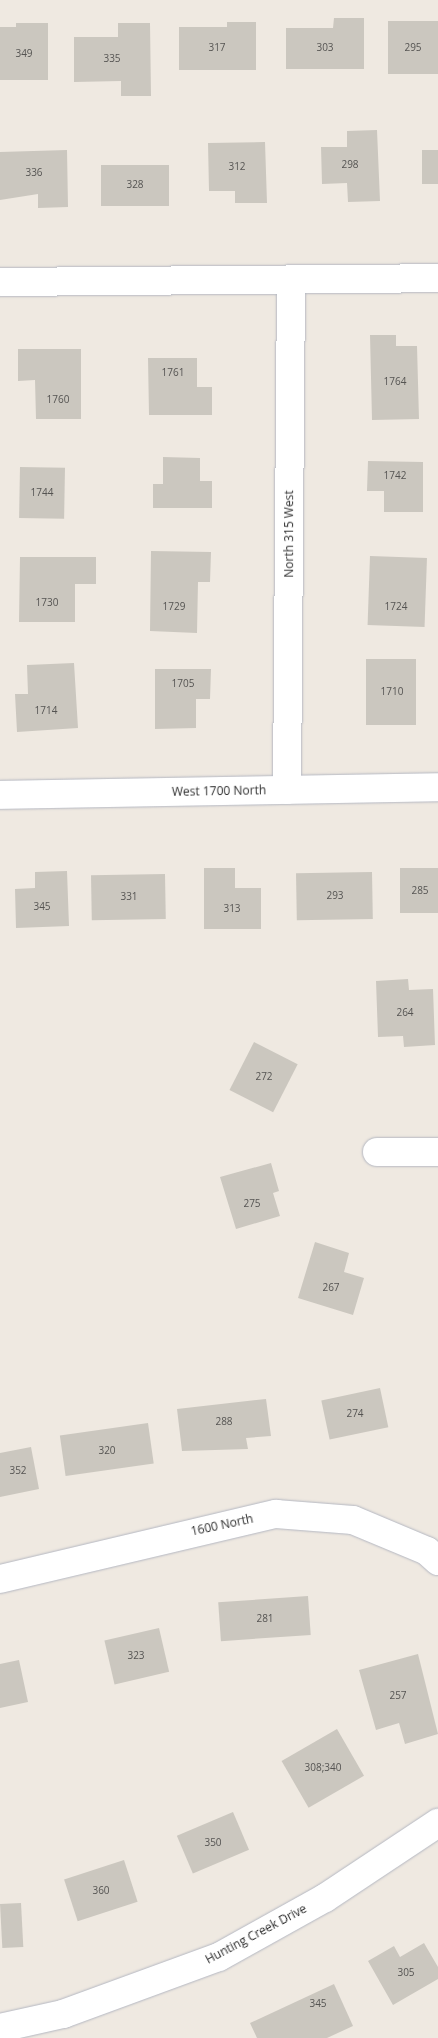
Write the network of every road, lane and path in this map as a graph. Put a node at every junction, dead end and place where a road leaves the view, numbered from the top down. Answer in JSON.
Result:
{"nodes":[{"id":1,"x":438,"y":278,"type":"edge"},
{"id":2,"x":291,"y":279,"type":"junction"},
{"id":3,"x":0,"y":282,"type":"edge"},
{"id":4,"x":438,"y":787,"type":"edge"},
{"id":5,"x":287,"y":790,"type":"junction"},
{"id":6,"x":0,"y":795,"type":"edge"},
{"id":7,"x":377,"y":1152,"type":"dead end"},
{"id":8,"x":438,"y":1152,"type":"edge"},
{"id":9,"x":434,"y":1549,"type":"edge"},
{"id":10,"x":0,"y":1579,"type":"edge"},
{"id":11,"x":438,"y":1823,"type":"edge"},
{"id":12,"x":0,"y":2028,"type":"edge"}],
"edges":[{"from":1,"to":2,"type":"street"},
{"from":2,"to":3,"type":"street"},
{"from":2,"to":5,"type":"street","name":"North 315 West"},
{"from":4,"to":5,"type":"street","name":"West 1700 North"},
{"from":5,"to":6,"type":"street","name":"West 1700 North"},
{"from":7,"to":8,"type":"street"},
{"from":9,"to":10,"type":"street","name":"1600 North"},
{"from":11,"to":12,"type":"street","name":"Hunting Creek Drive"}]}
